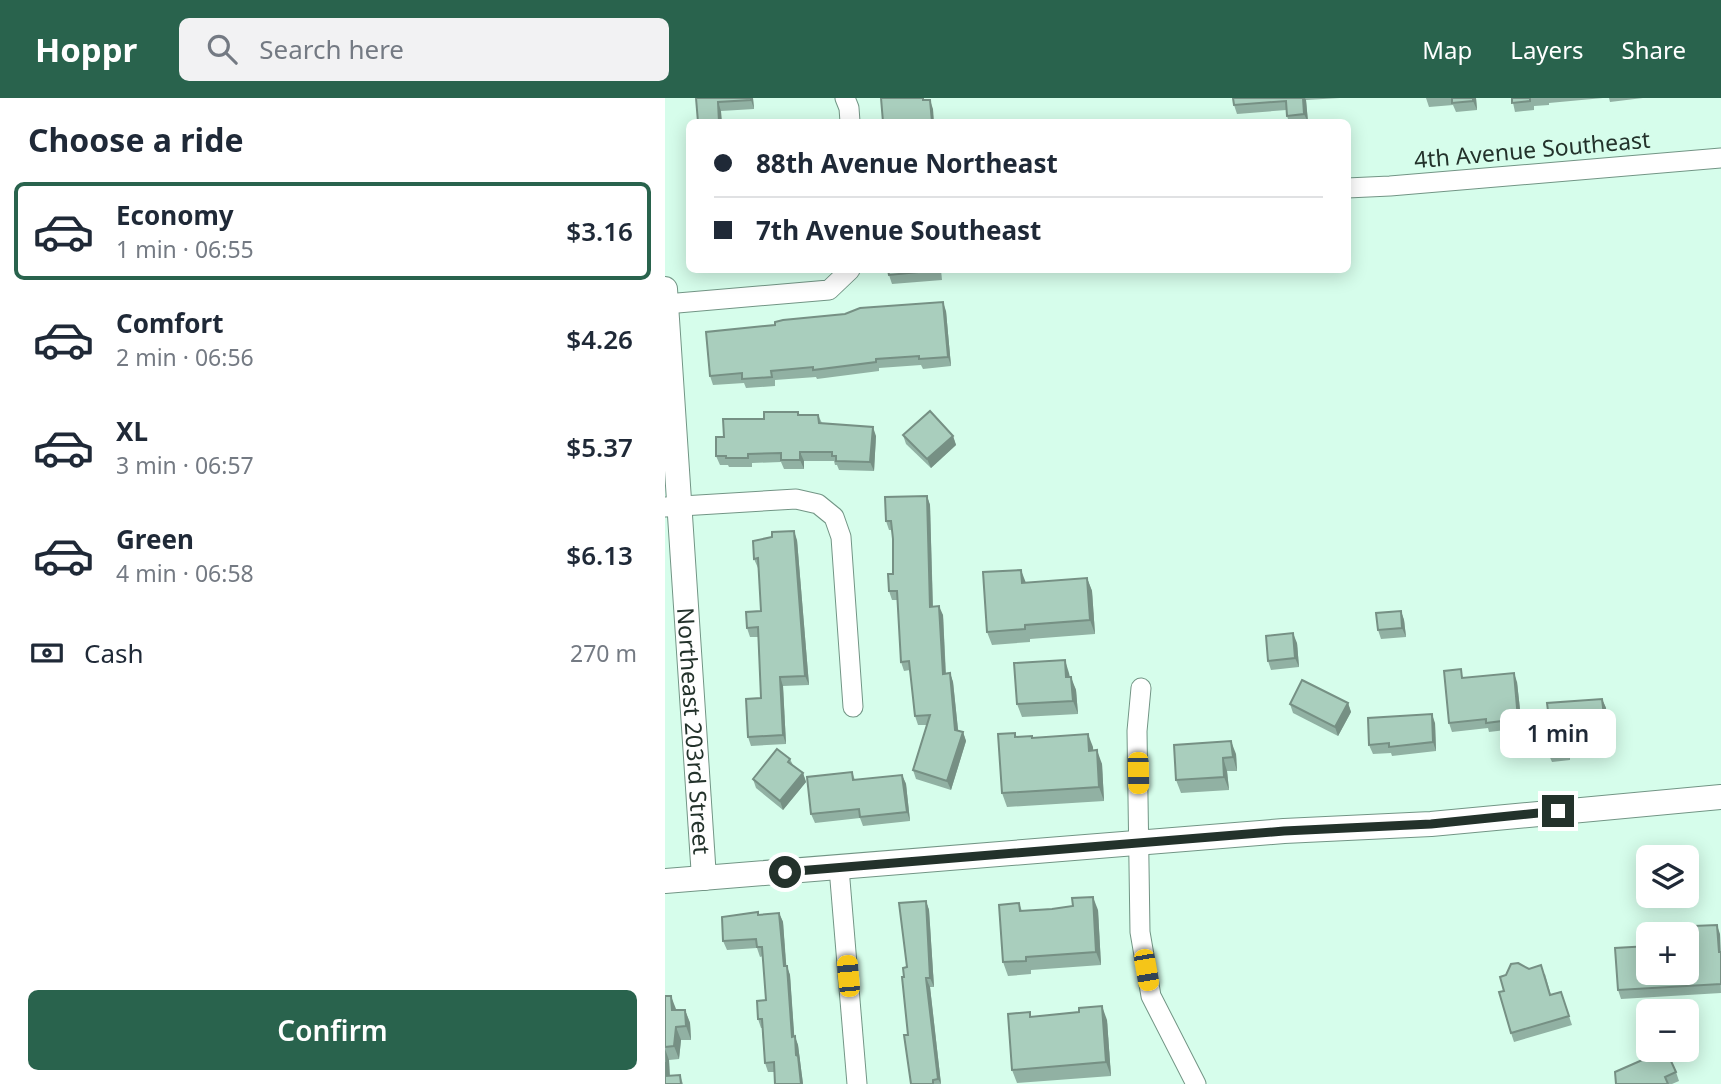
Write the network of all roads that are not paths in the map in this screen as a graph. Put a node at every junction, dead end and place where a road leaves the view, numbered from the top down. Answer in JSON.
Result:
{"nodes":[{"id":1,"x":845,"y":98,"type":"edge"},
{"id":2,"x":850,"y":119,"type":"edge"},
{"id":3,"x":1721,"y":158,"type":"edge"},
{"id":4,"x":1351,"y":188,"type":"edge"},
{"id":5,"x":847,"y":273,"type":"edge"},
{"id":6,"x":666,"y":296,"type":"edge"},
{"id":7,"x":672,"y":506,"type":"edge"},
{"id":8,"x":1141,"y":688,"type":"dead end"},
{"id":9,"x":853,"y":707,"type":"dead end"},
{"id":10,"x":1721,"y":797,"type":"edge"},
{"id":11,"x":1139,"y":844,"type":"junction"},
{"id":12,"x":839,"y":868,"type":"junction"},
{"id":13,"x":704,"y":878,"type":"junction"},
{"id":14,"x":665,"y":881,"type":"edge"},
{"id":15,"x":857,"y":1084,"type":"edge"},
{"id":16,"x":1196,"y":1084,"type":"edge"}],
"edges":[{"from":1,"to":2,"type":"street"},
{"from":3,"to":4,"type":"street","name":"4th Avenue Southeast"},
{"from":5,"to":6,"type":"street"},
{"from":6,"to":7,"type":"street","name":"Northeast 203rd Street"},
{"from":7,"to":9,"type":"street"},
{"from":7,"to":13,"type":"street","name":"Northeast 203rd Street"},
{"from":8,"to":11,"type":"street"},
{"from":10,"to":11,"type":"street"},
{"from":11,"to":12,"type":"street"},
{"from":11,"to":16,"type":"street"},
{"from":12,"to":13,"type":"street"},
{"from":12,"to":15,"type":"street"},
{"from":13,"to":14,"type":"street"}]}
